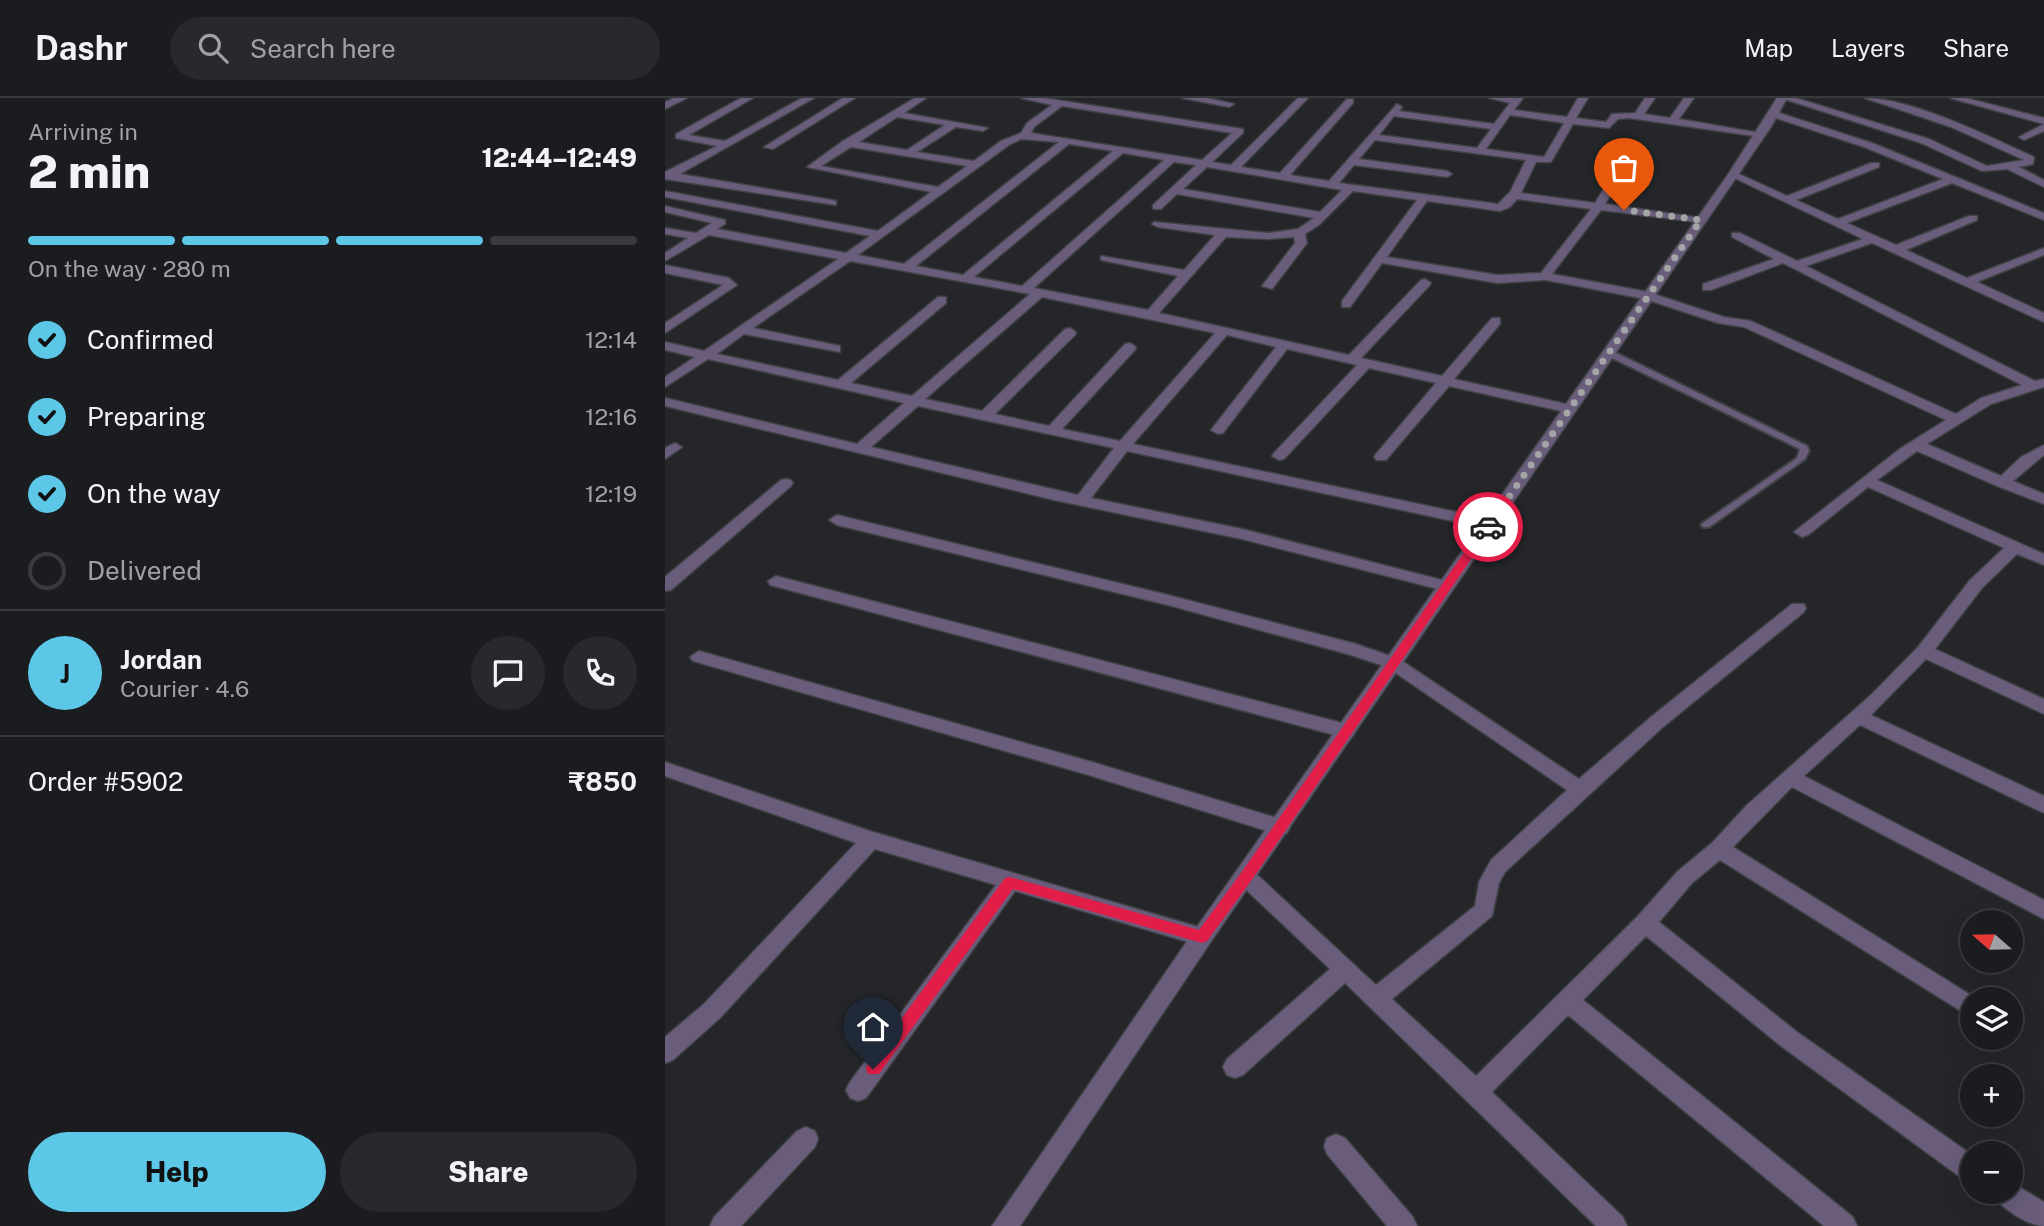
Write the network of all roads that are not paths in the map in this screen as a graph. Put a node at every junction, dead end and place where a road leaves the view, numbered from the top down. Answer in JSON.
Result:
{"nodes":[{"id":1,"x":682,"y":98,"type":"edge"},
{"id":2,"x":748,"y":98,"type":"edge"},
{"id":3,"x":810,"y":98,"type":"edge"},
{"id":4,"x":850,"y":98,"type":"edge"},
{"id":5,"x":921,"y":98,"type":"edge"},
{"id":6,"x":1026,"y":98,"type":"edge"},
{"id":7,"x":1187,"y":98,"type":"edge"},
{"id":8,"x":1303,"y":98,"type":"edge"},
{"id":9,"x":1494,"y":98,"type":"edge"},
{"id":10,"x":1583,"y":98,"type":"edge"},
{"id":11,"x":1650,"y":98,"type":"edge"},
{"id":12,"x":1689,"y":98,"type":"edge"},
{"id":13,"x":1784,"y":98,"type":"edge"},
{"id":14,"x":1870,"y":98,"type":"edge"},
{"id":15,"x":1955,"y":98,"type":"edge"},
{"id":16,"x":2001,"y":98,"type":"edge"},
{"id":17,"x":1517,"y":99,"type":"edge"},
{"id":18,"x":1350,"y":101,"type":"dead end"},
{"id":19,"x":1060,"y":103,"type":"junction"},
{"id":20,"x":665,"y":106,"type":"edge"},
{"id":21,"x":1987,"y":107,"type":"junction"},
{"id":22,"x":1221,"y":111,"type":"edge"},
{"id":23,"x":1507,"y":112,"type":"junction"},
{"id":24,"x":893,"y":114,"type":"junction"},
{"id":25,"x":1773,"y":114,"type":"junction"},
{"id":26,"x":1639,"y":116,"type":"junction"},
{"id":27,"x":1571,"y":121,"type":"junction"},
{"id":28,"x":1673,"y":121,"type":"junction"},
{"id":29,"x":2044,"y":121,"type":"edge"},
{"id":30,"x":953,"y":124,"type":"junction"},
{"id":31,"x":1497,"y":127,"type":"junction"},
{"id":32,"x":2044,"y":127,"type":"edge"},
{"id":33,"x":983,"y":128,"type":"dead end"},
{"id":34,"x":1761,"y":134,"type":"junction"},
{"id":35,"x":1025,"y":135,"type":"junction"},
{"id":36,"x":1372,"y":136,"type":"junction"},
{"id":37,"x":2024,"y":137,"type":"dead end"},
{"id":38,"x":1067,"y":141,"type":"junction"},
{"id":39,"x":725,"y":144,"type":"junction"},
{"id":40,"x":847,"y":144,"type":"junction"},
{"id":41,"x":769,"y":147,"type":"dead end"},
{"id":42,"x":1121,"y":150,"type":"junction"},
{"id":43,"x":910,"y":152,"type":"junction"},
{"id":44,"x":1479,"y":152,"type":"junction"},
{"id":45,"x":1172,"y":158,"type":"junction"},
{"id":46,"x":1426,"y":158,"type":"junction"},
{"id":47,"x":1532,"y":159,"type":"junction"},
{"id":48,"x":1350,"y":161,"type":"junction"},
{"id":49,"x":1206,"y":163,"type":"junction"},
{"id":50,"x":974,"y":164,"type":"junction"},
{"id":51,"x":1875,"y":165,"type":"dead end"},
{"id":52,"x":2009,"y":166,"type":"junction"},
{"id":53,"x":1234,"y":169,"type":"junction"},
{"id":54,"x":1733,"y":175,"type":"junction"},
{"id":55,"x":667,"y":176,"type":"edge"},
{"id":56,"x":1282,"y":177,"type":"junction"},
{"id":57,"x":1445,"y":177,"type":"junction"},
{"id":58,"x":1953,"y":179,"type":"junction"},
{"id":59,"x":1614,"y":181,"type":"dead end"},
{"id":60,"x":2044,"y":184,"type":"edge"},
{"id":61,"x":1332,"y":185,"type":"junction"},
{"id":62,"x":1350,"y":188,"type":"junction"},
{"id":63,"x":938,"y":190,"type":"junction"},
{"id":64,"x":1176,"y":191,"type":"junction"},
{"id":65,"x":665,"y":194,"type":"edge"},
{"id":66,"x":1514,"y":195,"type":"junction"},
{"id":67,"x":1788,"y":199,"type":"junction"},
{"id":68,"x":832,"y":203,"type":"dead end"},
{"id":69,"x":1157,"y":207,"type":"dead end"},
{"id":70,"x":1598,"y":207,"type":"junction"},
{"id":71,"x":665,"y":209,"type":"edge"},
{"id":72,"x":1322,"y":216,"type":"junction"},
{"id":73,"x":2044,"y":217,"type":"edge"},
{"id":74,"x":1973,"y":218,"type":"dead end"},
{"id":75,"x":1701,"y":220,"type":"junction"},
{"id":76,"x":1839,"y":222,"type":"junction"},
{"id":77,"x":1158,"y":224,"type":"dead end"},
{"id":78,"x":665,"y":231,"type":"edge"},
{"id":79,"x":1299,"y":232,"type":"junction"},
{"id":80,"x":1223,"y":233,"type":"junction"},
{"id":81,"x":703,"y":234,"type":"junction"},
{"id":82,"x":878,"y":234,"type":"junction"},
{"id":83,"x":1736,"y":235,"type":"dead end"},
{"id":84,"x":1873,"y":239,"type":"junction"},
{"id":85,"x":1897,"y":249,"type":"junction"},
{"id":86,"x":2044,"y":251,"type":"edge"},
{"id":87,"x":851,"y":256,"type":"junction"},
{"id":88,"x":665,"y":258,"type":"edge"},
{"id":89,"x":1105,"y":258,"type":"dead end"},
{"id":90,"x":1381,"y":259,"type":"junction"},
{"id":91,"x":1784,"y":259,"type":"junction"},
{"id":92,"x":1797,"y":265,"type":"junction"},
{"id":93,"x":907,"y":267,"type":"junction"},
{"id":94,"x":665,"y":269,"type":"edge"},
{"id":95,"x":1187,"y":274,"type":"junction"},
{"id":96,"x":1546,"y":276,"type":"junction"},
{"id":97,"x":966,"y":278,"type":"junction"},
{"id":98,"x":1425,"y":282,"type":"dead end"},
{"id":99,"x":1967,"y":282,"type":"junction"},
{"id":100,"x":1268,"y":286,"type":"dead end"},
{"id":101,"x":1707,"y":287,"type":"dead end"},
{"id":102,"x":1033,"y":291,"type":"junction"},
{"id":103,"x":1648,"y":296,"type":"junction"},
{"id":104,"x":942,"y":300,"type":"dead end"},
{"id":105,"x":1346,"y":304,"type":"dead end"},
{"id":106,"x":665,"y":313,"type":"edge"},
{"id":107,"x":1150,"y":315,"type":"junction"},
{"id":108,"x":683,"y":317,"type":"junction"},
{"id":109,"x":2044,"y":318,"type":"edge"},
{"id":110,"x":1496,"y":321,"type":"dead end"},
{"id":111,"x":665,"y":329,"type":"edge"},
{"id":112,"x":742,"y":330,"type":"junction"},
{"id":113,"x":1070,"y":332,"type":"dead end"},
{"id":114,"x":1223,"y":332,"type":"junction"},
{"id":115,"x":1284,"y":345,"type":"junction"},
{"id":116,"x":665,"y":346,"type":"edge"},
{"id":117,"x":1130,"y":347,"type":"dead end"},
{"id":118,"x":835,"y":349,"type":"dead end"},
{"id":119,"x":1609,"y":353,"type":"junction"},
{"id":120,"x":706,"y":355,"type":"junction"},
{"id":121,"x":1358,"y":363,"type":"junction"},
{"id":122,"x":1444,"y":382,"type":"junction"},
{"id":123,"x":665,"y":383,"type":"edge"},
{"id":124,"x":841,"y":384,"type":"junction"},
{"id":125,"x":2039,"y":385,"type":"edge"},
{"id":126,"x":913,"y":400,"type":"junction"},
{"id":127,"x":665,"y":402,"type":"edge"},
{"id":128,"x":1570,"y":409,"type":"junction"},
{"id":129,"x":986,"y":415,"type":"junction"},
{"id":130,"x":1956,"y":419,"type":"junction"},
{"id":131,"x":1052,"y":430,"type":"junction"},
{"id":132,"x":1218,"y":430,"type":"dead end"},
{"id":133,"x":1916,"y":445,"type":"junction"},
{"id":134,"x":1123,"y":446,"type":"junction"},
{"id":135,"x":862,"y":447,"type":"junction"},
{"id":136,"x":2044,"y":449,"type":"edge"},
{"id":137,"x":1279,"y":456,"type":"dead end"},
{"id":138,"x":1381,"y":457,"type":"dead end"},
{"id":139,"x":1866,"y":481,"type":"junction"},
{"id":140,"x":786,"y":483,"type":"dead end"},
{"id":141,"x":2003,"y":484,"type":"junction"},
{"id":142,"x":2044,"y":499,"type":"edge"},
{"id":143,"x":1081,"y":501,"type":"junction"},
{"id":144,"x":837,"y":520,"type":"dead end"},
{"id":145,"x":1490,"y":524,"type":"junction"},
{"id":146,"x":1706,"y":525,"type":"dead end"},
{"id":147,"x":1803,"y":531,"type":"dead end"},
{"id":148,"x":2014,"y":548,"type":"junction"},
{"id":149,"x":2044,"y":560,"type":"edge"},
{"id":150,"x":776,"y":581,"type":"dead end"},
{"id":151,"x":665,"y":586,"type":"edge"},
{"id":152,"x":1446,"y":586,"type":"junction"},
{"id":153,"x":1798,"y":608,"type":"dead end"},
{"id":154,"x":1924,"y":651,"type":"junction"},
{"id":155,"x":699,"y":657,"type":"dead end"},
{"id":156,"x":1393,"y":663,"type":"junction"},
{"id":157,"x":2044,"y":706,"type":"edge"},
{"id":158,"x":1859,"y":717,"type":"junction"},
{"id":159,"x":1346,"y":731,"type":"junction"},
{"id":160,"x":665,"y":769,"type":"edge"},
{"id":161,"x":1790,"y":777,"type":"junction"},
{"id":162,"x":1580,"y":789,"type":"junction"},
{"id":163,"x":2044,"y":805,"type":"edge"},
{"id":164,"x":1280,"y":827,"type":"junction"},
{"id":165,"x":871,"y":840,"type":"junction"},
{"id":166,"x":1719,"y":849,"type":"junction"},
{"id":167,"x":1246,"y":877,"type":"junction"},
{"id":168,"x":1010,"y":882,"type":"junction"},
{"id":169,"x":2044,"y":910,"type":"edge"},
{"id":170,"x":1645,"y":923,"type":"junction"},
{"id":171,"x":1202,"y":937,"type":"junction"},
{"id":172,"x":1344,"y":970,"type":"junction"},
{"id":173,"x":1375,"y":999,"type":"junction"},
{"id":174,"x":1566,"y":1000,"type":"junction"},
{"id":175,"x":1960,"y":1000,"type":"edge"},
{"id":176,"x":665,"y":1052,"type":"edge"},
{"id":177,"x":1235,"y":1067,"type":"dead end"},
{"id":178,"x":858,"y":1090,"type":"dead end"},
{"id":179,"x":1476,"y":1092,"type":"junction"},
{"id":180,"x":806,"y":1139,"type":"dead end"},
{"id":181,"x":1336,"y":1146,"type":"dead end"},
{"id":182,"x":1960,"y":1161,"type":"edge"},
{"id":183,"x":2023,"y":1203,"type":"edge"},
{"id":184,"x":2044,"y":1216,"type":"edge"},
{"id":185,"x":723,"y":1226,"type":"edge"},
{"id":186,"x":1005,"y":1226,"type":"edge"},
{"id":187,"x":1404,"y":1226,"type":"edge"},
{"id":188,"x":1614,"y":1226,"type":"edge"},
{"id":189,"x":1844,"y":1226,"type":"edge"}],
"edges":[{"from":1,"to":20,"type":"street"},
{"from":2,"to":39,"type":"street"},
{"from":3,"to":39,"type":"street"},
{"from":4,"to":41,"type":"street"},
{"from":5,"to":24,"type":"street"},
{"from":6,"to":19,"type":"street"},
{"from":7,"to":22,"type":"street"},
{"from":8,"to":53,"type":"street"},
{"from":9,"to":17,"type":"street"},
{"from":10,"to":27,"type":"street"},
{"from":11,"to":26,"type":"street"},
{"from":12,"to":28,"type":"street"},
{"from":13,"to":25,"type":"street"},
{"from":13,"to":52,"type":"street"},
{"from":14,"to":52,"type":"street"},
{"from":15,"to":21,"type":"street"},
{"from":16,"to":21,"type":"street"},
{"from":17,"to":23,"type":"street"},
{"from":18,"to":56,"type":"street"},
{"from":19,"to":22,"type":"street"},
{"from":19,"to":35,"type":"street"},
{"from":21,"to":29,"type":"street"},
{"from":22,"to":49,"type":"street"},
{"from":23,"to":27,"type":"street"},
{"from":23,"to":31,"type":"street"},
{"from":24,"to":30,"type":"street"},
{"from":24,"to":40,"type":"street"},
{"from":25,"to":34,"type":"street"},
{"from":25,"to":58,"type":"street"},
{"from":26,"to":27,"type":"street"},
{"from":26,"to":28,"type":"street"},
{"from":27,"to":47,"type":"street"},
{"from":28,"to":34,"type":"street"},
{"from":30,"to":33,"type":"street"},
{"from":30,"to":43,"type":"street"},
{"from":31,"to":36,"type":"street"},
{"from":31,"to":44,"type":"street"},
{"from":32,"to":37,"type":"street"},
{"from":34,"to":54,"type":"street"},
{"from":35,"to":38,"type":"street"},
{"from":35,"to":50,"type":"street"},
{"from":36,"to":46,"type":"street"},
{"from":36,"to":48,"type":"street"},
{"from":38,"to":42,"type":"street"},
{"from":38,"to":93,"type":"street"},
{"from":39,"to":55,"type":"street"},
{"from":40,"to":43,"type":"street"},
{"from":40,"to":63,"type":"street"},
{"from":42,"to":45,"type":"street"},
{"from":42,"to":97,"type":"street"},
{"from":43,"to":50,"type":"street"},
{"from":44,"to":47,"type":"street"},
{"from":44,"to":57,"type":"street"},
{"from":45,"to":49,"type":"street"},
{"from":45,"to":102,"type":"street"},
{"from":46,"to":48,"type":"street"},
{"from":46,"to":57,"type":"street"},
{"from":46,"to":57,"type":"street"},
{"from":47,"to":66,"type":"street"},
{"from":48,"to":61,"type":"street"},
{"from":49,"to":53,"type":"street"},
{"from":49,"to":64,"type":"street"},
{"from":50,"to":63,"type":"street"},
{"from":51,"to":67,"type":"street"},
{"from":52,"to":60,"type":"street"},
{"from":53,"to":56,"type":"street"},
{"from":54,"to":67,"type":"street"},
{"from":54,"to":75,"type":"street"},
{"from":55,"to":68,"type":"street"},
{"from":56,"to":61,"type":"street"},
{"from":57,"to":62,"type":"street"},
{"from":57,"to":66,"type":"street"},
{"from":57,"to":90,"type":"street"},
{"from":58,"to":73,"type":"street"},
{"from":58,"to":76,"type":"street"},
{"from":59,"to":70,"type":"street"},
{"from":61,"to":62,"type":"street"},
{"from":62,"to":72,"type":"street"},
{"from":63,"to":82,"type":"street"},
{"from":64,"to":69,"type":"street"},
{"from":64,"to":72,"type":"street"},
{"from":65,"to":82,"type":"street"},
{"from":66,"to":70,"type":"street"},
{"from":67,"to":76,"type":"street"},
{"from":70,"to":75,"type":"street"},
{"from":70,"to":96,"type":"street"},
{"from":71,"to":81,"type":"street"},
{"from":72,"to":79,"type":"street"},
{"from":74,"to":85,"type":"street"},
{"from":75,"to":103,"type":"street"},
{"from":76,"to":84,"type":"street"},
{"from":77,"to":80,"type":"street"},
{"from":78,"to":81,"type":"street"},
{"from":79,"to":80,"type":"street"},
{"from":79,"to":100,"type":"street"},
{"from":80,"to":95,"type":"street"},
{"from":81,"to":87,"type":"street"},
{"from":81,"to":88,"type":"street"},
{"from":82,"to":87,"type":"street"},
{"from":83,"to":91,"type":"street"},
{"from":84,"to":85,"type":"street"},
{"from":84,"to":92,"type":"street"},
{"from":85,"to":99,"type":"street"},
{"from":86,"to":99,"type":"street"},
{"from":87,"to":93,"type":"street"},
{"from":87,"to":112,"type":"street"},
{"from":89,"to":95,"type":"street"},
{"from":90,"to":96,"type":"street"},
{"from":90,"to":105,"type":"street"},
{"from":91,"to":92,"type":"street"},
{"from":91,"to":101,"type":"street"},
{"from":92,"to":125,"type":"street"},
{"from":93,"to":97,"type":"street"},
{"from":94,"to":108,"type":"street"},
{"from":95,"to":107,"type":"street"},
{"from":96,"to":103,"type":"street"},
{"from":97,"to":102,"type":"street"},
{"from":98,"to":121,"type":"street"},
{"from":99,"to":109,"type":"street"},
{"from":102,"to":107,"type":"street"},
{"from":102,"to":126,"type":"street"},
{"from":103,"to":119,"type":"street"},
{"from":103,"to":130,"type":"street"},
{"from":104,"to":124,"type":"street"},
{"from":106,"to":108,"type":"street"},
{"from":107,"to":114,"type":"street"},
{"from":108,"to":111,"type":"street"},
{"from":110,"to":122,"type":"street"},
{"from":112,"to":118,"type":"street"},
{"from":112,"to":120,"type":"street"},
{"from":113,"to":129,"type":"street"},
{"from":114,"to":115,"type":"street"},
{"from":114,"to":134,"type":"street"},
{"from":115,"to":121,"type":"street"},
{"from":115,"to":132,"type":"street"},
{"from":116,"to":120,"type":"street"},
{"from":117,"to":131,"type":"street"},
{"from":119,"to":128,"type":"street"},
{"from":119,"to":146,"type":"lane"},
{"from":120,"to":123,"type":"street"},
{"from":120,"to":124,"type":"street"},
{"from":121,"to":122,"type":"street"},
{"from":121,"to":137,"type":"street"},
{"from":122,"to":128,"type":"street"},
{"from":122,"to":138,"type":"street"},
{"from":124,"to":126,"type":"street"},
{"from":125,"to":130,"type":"street"},
{"from":126,"to":129,"type":"street"},
{"from":126,"to":135,"type":"street"},
{"from":127,"to":135,"type":"street"},
{"from":128,"to":145,"type":"street"},
{"from":129,"to":131,"type":"street"},
{"from":130,"to":133,"type":"street"},
{"from":131,"to":134,"type":"street"},
{"from":133,"to":139,"type":"street"},
{"from":133,"to":141,"type":"street"},
{"from":134,"to":143,"type":"street"},
{"from":134,"to":145,"type":"street"},
{"from":135,"to":143,"type":"street"},
{"from":136,"to":141,"type":"street"},
{"from":139,"to":147,"type":"street"},
{"from":139,"to":148,"type":"street"},
{"from":140,"to":151,"type":"street"},
{"from":141,"to":142,"type":"street"},
{"from":143,"to":152,"type":"street"},
{"from":144,"to":156,"type":"street"},
{"from":145,"to":152,"type":"street"},
{"from":148,"to":149,"type":"street"},
{"from":148,"to":154,"type":"street"},
{"from":150,"to":159,"type":"street"},
{"from":152,"to":156,"type":"street"},
{"from":153,"to":162,"type":"street"},
{"from":154,"to":157,"type":"street"},
{"from":154,"to":158,"type":"street"},
{"from":155,"to":164,"type":"street"},
{"from":156,"to":159,"type":"street"},
{"from":156,"to":162,"type":"street"},
{"from":158,"to":161,"type":"street"},
{"from":158,"to":163,"type":"street"},
{"from":159,"to":164,"type":"street"},
{"from":160,"to":165,"type":"street"},
{"from":161,"to":166,"type":"street"},
{"from":161,"to":169,"type":"street"},
{"from":162,"to":173,"type":"street"},
{"from":164,"to":167,"type":"street"},
{"from":165,"to":168,"type":"street"},
{"from":165,"to":176,"type":"street"},
{"from":166,"to":170,"type":"street"},
{"from":166,"to":175,"type":"street"},
{"from":167,"to":171,"type":"street"},
{"from":167,"to":172,"type":"street"},
{"from":168,"to":171,"type":"street"},
{"from":168,"to":178,"type":"street"},
{"from":170,"to":174,"type":"street"},
{"from":170,"to":182,"type":"street"},
{"from":171,"to":186,"type":"street"},
{"from":172,"to":173,"type":"street"},
{"from":172,"to":177,"type":"street"},
{"from":173,"to":179,"type":"street"},
{"from":174,"to":179,"type":"street"},
{"from":174,"to":189,"type":"street"},
{"from":179,"to":188,"type":"street"},
{"from":180,"to":185,"type":"street"},
{"from":181,"to":187,"type":"street"},
{"from":183,"to":184,"type":"street"}]}
